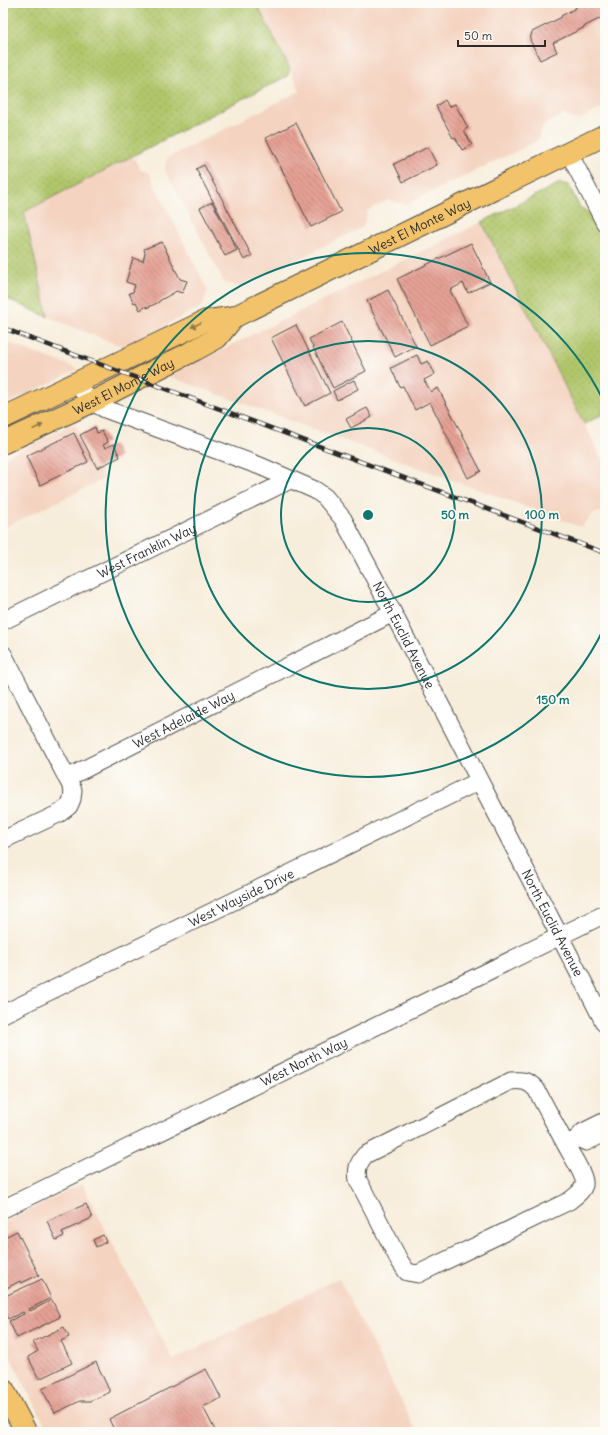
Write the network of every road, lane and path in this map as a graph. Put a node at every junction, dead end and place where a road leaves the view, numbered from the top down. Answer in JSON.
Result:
{"nodes":[{"id":1,"x":605,"y":135,"type":"edge"},
{"id":2,"x":569,"y":153,"type":"junction"},
{"id":3,"x":605,"y":224,"type":"edge"},
{"id":4,"x":234,"y":317,"type":"junction"},
{"id":5,"x":76,"y":382,"type":"junction"},
{"id":6,"x":92,"y":402,"type":"junction"},
{"id":7,"x":3,"y":418,"type":"edge"},
{"id":8,"x":3,"y":443,"type":"edge"},
{"id":9,"x":290,"y":480,"type":"junction"},
{"id":10,"x":393,"y":613,"type":"junction"},
{"id":11,"x":3,"y":621,"type":"edge"},
{"id":12,"x":3,"y":654,"type":"edge"},
{"id":13,"x":67,"y":778,"type":"junction"},
{"id":14,"x":479,"y":781,"type":"junction"},
{"id":15,"x":3,"y":840,"type":"edge"},
{"id":16,"x":605,"y":914,"type":"edge"},
{"id":17,"x":560,"y":937,"type":"junction"},
{"id":18,"x":3,"y":1014,"type":"edge"},
{"id":19,"x":605,"y":1024,"type":"edge"},
{"id":20,"x":605,"y":1120,"type":"edge"},
{"id":21,"x":605,"y":1133,"type":"edge"},
{"id":22,"x":572,"y":1141,"type":"junction"},
{"id":23,"x":3,"y":1209,"type":"edge"},
{"id":24,"x":3,"y":1388,"type":"edge"},
{"id":25,"x":26,"y":1432,"type":"edge"}],
"edges":[{"from":1,"to":2,"type":"main road","name":"West El Monte Way"},
{"from":2,"to":3,"type":"street"},
{"from":2,"to":4,"type":"main road","name":"West El Monte Way"},
{"from":4,"to":5,"type":"main road","name":"West El Monte Way","one_way":true},
{"from":4,"to":6,"type":"main road","name":"West El Monte Way"},
{"from":5,"to":6,"type":"street","name":"North Euclid Avenue"},
{"from":5,"to":7,"type":"main road","name":"West El Monte Way"},
{"from":8,"to":6,"type":"main road","name":"West El Monte Way","one_way":true},
{"from":6,"to":9,"type":"street","name":"North Euclid Avenue"},
{"from":9,"to":10,"type":"street","name":"North Euclid Avenue"},
{"from":9,"to":11,"type":"street","name":"West Franklin Way"},
{"from":10,"to":13,"type":"street","name":"West Adelaide Way"},
{"from":10,"to":14,"type":"street","name":"North Euclid Avenue"},
{"from":12,"to":13,"type":"street"},
{"from":13,"to":15,"type":"street"},
{"from":14,"to":17,"type":"street","name":"North Euclid Avenue"},
{"from":14,"to":18,"type":"street","name":"West Wayside Drive"},
{"from":16,"to":17,"type":"street","name":"West North Way"},
{"from":17,"to":19,"type":"street","name":"North Euclid Avenue"},
{"from":17,"to":23,"type":"street","name":"West North Way"},
{"from":20,"to":22,"type":"street"},
{"from":21,"to":22,"type":"street"},
{"from":22,"to":22,"type":"street"},
{"from":24,"to":25,"type":"main road"}]}
